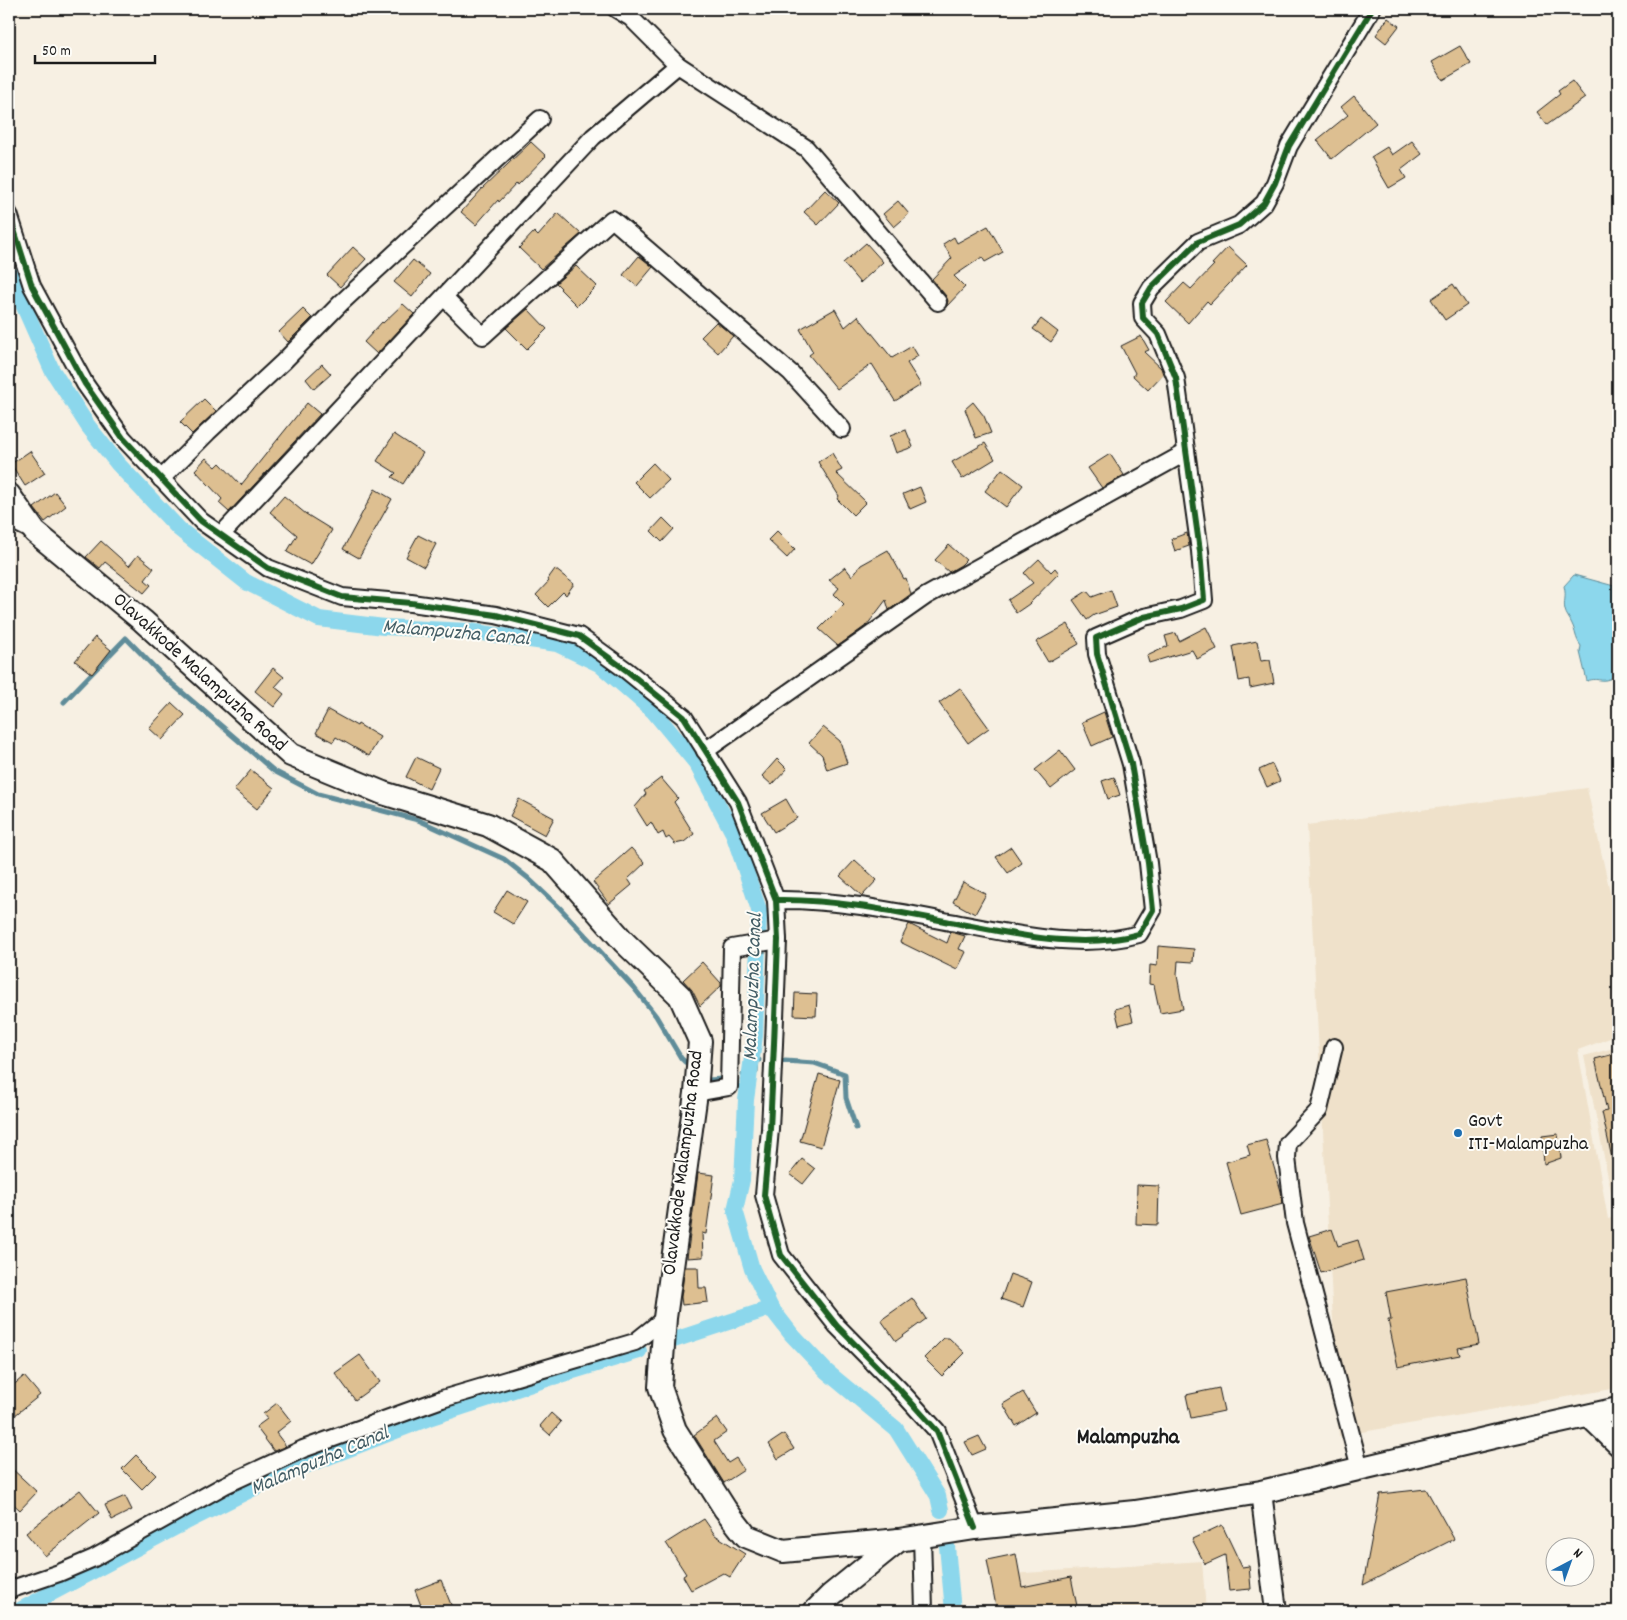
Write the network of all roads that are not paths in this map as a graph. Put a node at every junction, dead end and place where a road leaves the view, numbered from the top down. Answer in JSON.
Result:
{"nodes":[{"id":1,"x":616,"y":9,"type":"edge"},
{"id":2,"x":1372,"y":9,"type":"edge"},
{"id":3,"x":678,"y":65,"type":"junction"},
{"id":4,"x":540,"y":119,"type":"dead end"},
{"id":5,"x":9,"y":214,"type":"edge"},
{"id":6,"x":444,"y":297,"type":"junction"},
{"id":7,"x":938,"y":302,"type":"dead end"},
{"id":8,"x":842,"y":429,"type":"dead end"},
{"id":9,"x":1185,"y":453,"type":"junction"},
{"id":10,"x":161,"y":479,"type":"junction"},
{"id":11,"x":9,"y":495,"type":"edge"},
{"id":12,"x":9,"y":519,"type":"edge"},
{"id":13,"x":35,"y":532,"type":"junction"},
{"id":14,"x":221,"y":535,"type":"junction"},
{"id":15,"x":705,"y":750,"type":"junction"},
{"id":16,"x":776,"y":900,"type":"junction"},
{"id":17,"x":778,"y":940,"type":"junction"},
{"id":18,"x":1334,"y":1047,"type":"dead end"},
{"id":19,"x":696,"y":1094,"type":"junction"},
{"id":20,"x":664,"y":1318,"type":"junction"},
{"id":21,"x":1618,"y":1409,"type":"edge"},
{"id":22,"x":1588,"y":1416,"type":"junction"},
{"id":23,"x":1618,"y":1445,"type":"edge"},
{"id":24,"x":1360,"y":1468,"type":"junction"},
{"id":25,"x":1261,"y":1492,"type":"junction"},
{"id":26,"x":974,"y":1528,"type":"junction"},
{"id":27,"x":922,"y":1535,"type":"junction"},
{"id":28,"x":899,"y":1540,"type":"junction"},
{"id":29,"x":9,"y":1590,"type":"edge"},
{"id":30,"x":816,"y":1611,"type":"edge"},
{"id":31,"x":924,"y":1611,"type":"edge"},
{"id":32,"x":1276,"y":1611,"type":"edge"}],
"edges":[{"from":1,"to":3,"type":"street"},
{"from":2,"to":9,"type":"street"},
{"from":3,"to":6,"type":"street"},
{"from":3,"to":7,"type":"street"},
{"from":4,"to":10,"type":"street"},
{"from":5,"to":10,"type":"street"},
{"from":6,"to":8,"type":"street"},
{"from":6,"to":14,"type":"street"},
{"from":9,"to":15,"type":"street"},
{"from":9,"to":16,"type":"street"},
{"from":10,"to":14,"type":"street"},
{"from":11,"to":13,"type":"main road","name":"Olavakkode Malampuzha Road"},
{"from":12,"to":13,"type":"street"},
{"from":13,"to":19,"type":"main road","name":"Olavakkode Malampuzha Road"},
{"from":14,"to":15,"type":"street"},
{"from":15,"to":16,"type":"street"},
{"from":16,"to":17,"type":"street"},
{"from":17,"to":19,"type":"street"},
{"from":17,"to":26,"type":"street"},
{"from":18,"to":24,"type":"street"},
{"from":19,"to":20,"type":"main road","name":"Olavakkode Malampuzha Road"},
{"from":20,"to":28,"type":"main road","name":"Olavakkode Malampuzha Road"},
{"from":20,"to":29,"type":"street"},
{"from":21,"to":22,"type":"main road","name":"Olavakkode Malampuzha Road"},
{"from":22,"to":23,"type":"street"},
{"from":22,"to":24,"type":"main road","name":"Olavakkode Malampuzha Road"},
{"from":24,"to":25,"type":"main road","name":"Olavakkode Malampuzha Road"},
{"from":25,"to":26,"type":"main road","name":"Olavakkode Malampuzha Road"},
{"from":25,"to":32,"type":"street"},
{"from":26,"to":27,"type":"main road","name":"Olavakkode Malampuzha Road"},
{"from":27,"to":28,"type":"main road","name":"Olavakkode Malampuzha Road"},
{"from":27,"to":31,"type":"street"},
{"from":28,"to":30,"type":"main road"}]}
